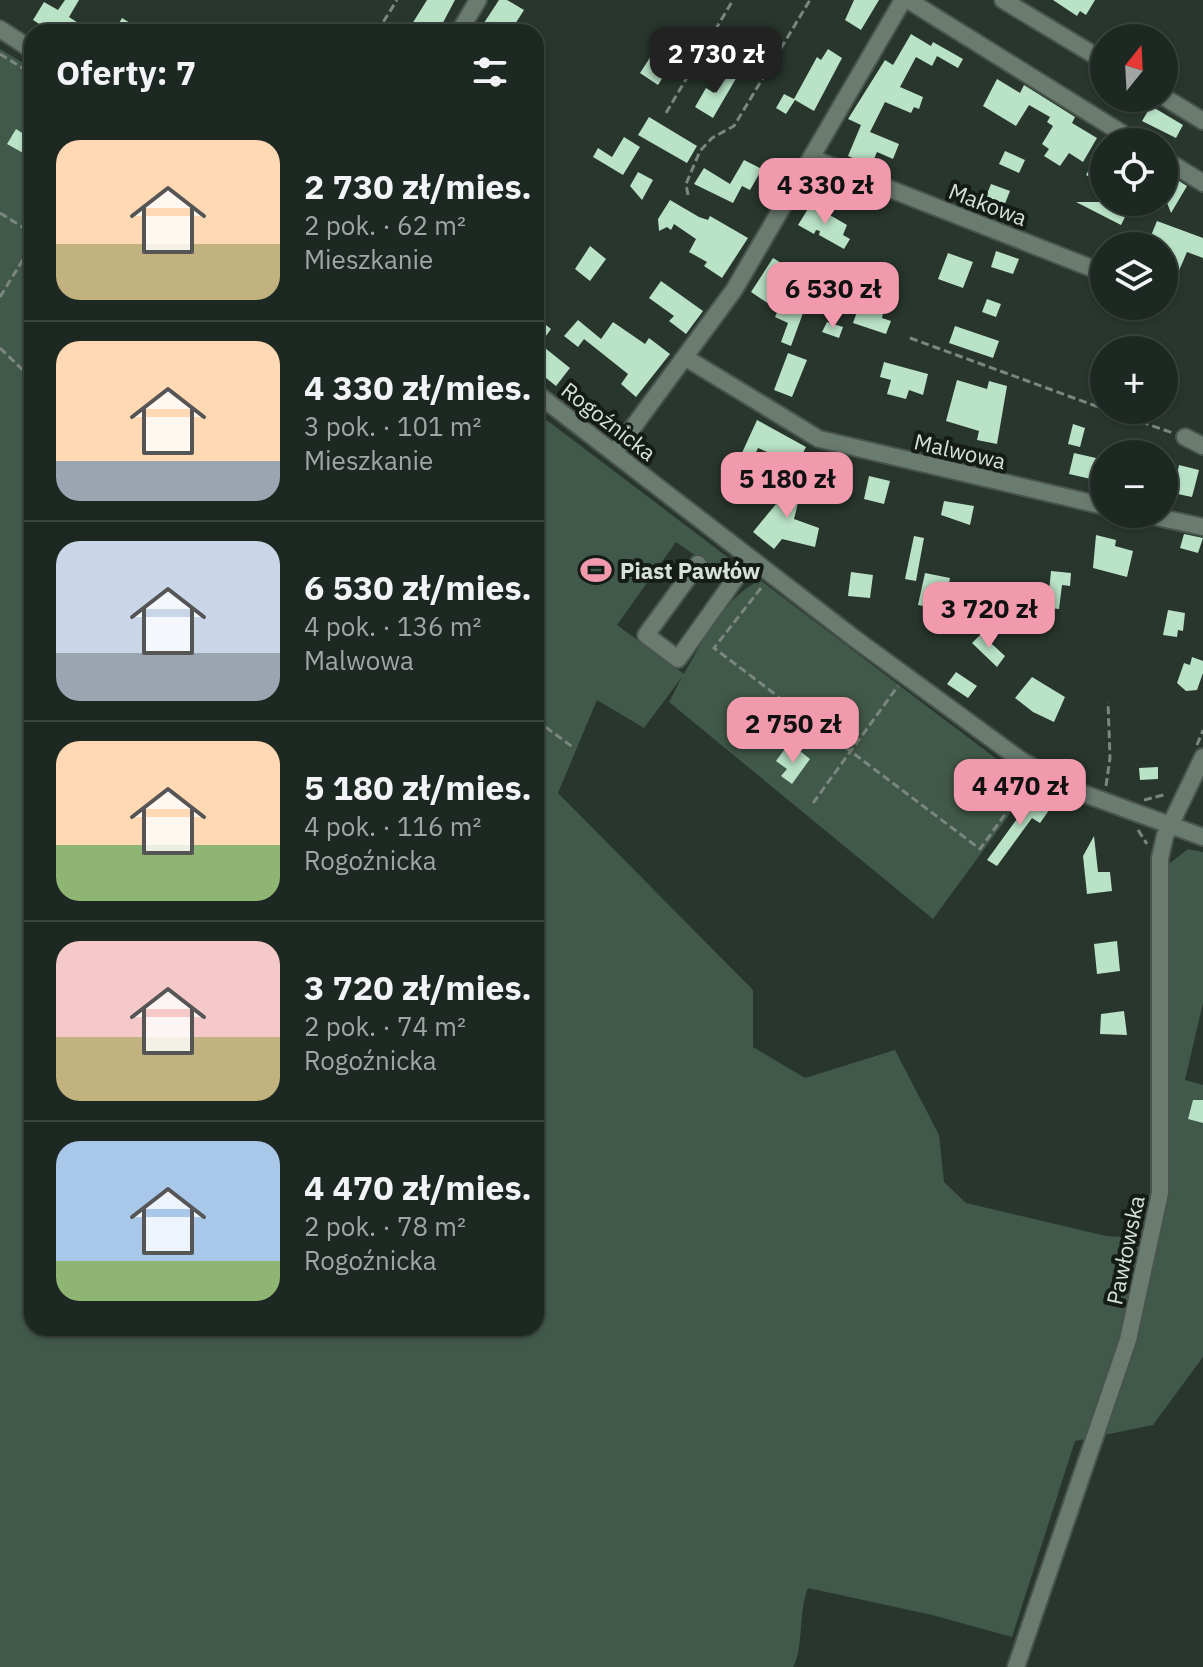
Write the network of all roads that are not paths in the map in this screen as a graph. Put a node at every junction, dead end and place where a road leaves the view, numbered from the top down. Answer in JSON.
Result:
{"nodes":[{"id":1,"x":478,"y":0,"type":"edge"},
{"id":2,"x":906,"y":0,"type":"edge"},
{"id":3,"x":1003,"y":0,"type":"edge"},
{"id":4,"x":464,"y":24,"type":"edge"},
{"id":5,"x":0,"y":29,"type":"edge"},
{"id":6,"x":24,"y":45,"type":"edge"},
{"id":7,"x":1090,"y":53,"type":"edge"},
{"id":8,"x":1178,"y":106,"type":"edge"},
{"id":9,"x":1203,"y":121,"type":"edge"},
{"id":10,"x":1113,"y":128,"type":"edge"},
{"id":11,"x":811,"y":158,"type":"junction"},
{"id":12,"x":1178,"y":168,"type":"edge"},
{"id":13,"x":1203,"y":183,"type":"edge"},
{"id":14,"x":1090,"y":268,"type":"edge"},
{"id":15,"x":686,"y":358,"type":"junction"},
{"id":16,"x":544,"y":399,"type":"edge"},
{"id":17,"x":1185,"y":437,"type":"road end"},
{"id":18,"x":1203,"y":446,"type":"edge"},
{"id":19,"x":614,"y":453,"type":"junction"},
{"id":20,"x":1090,"y":503,"type":"edge"},
{"id":21,"x":1178,"y":522,"type":"edge"},
{"id":22,"x":1203,"y":527,"type":"edge"},
{"id":23,"x":750,"y":558,"type":"junction"},
{"id":24,"x":698,"y":564,"type":"dead end"},
{"id":25,"x":1197,"y":757,"type":"edge"},
{"id":26,"x":1172,"y":826,"type":"junction"},
{"id":27,"x":1203,"y":837,"type":"edge"},
{"id":28,"x":1016,"y":1667,"type":"edge"}],
"edges":[{"from":1,"to":4,"type":"street"},
{"from":2,"to":10,"type":"street"},
{"from":2,"to":11,"type":"street"},
{"from":3,"to":7,"type":"street"},
{"from":5,"to":6,"type":"street"},
{"from":8,"to":9,"type":"street"},
{"from":11,"to":14,"type":"street","name":"Makowa"},
{"from":11,"to":15,"type":"street"},
{"from":12,"to":13,"type":"street"},
{"from":15,"to":19,"type":"street"},
{"from":15,"to":20,"type":"street","name":"Malwowa"},
{"from":16,"to":19,"type":"street","name":"Rogoźnicka"},
{"from":17,"to":18,"type":"street"},
{"from":19,"to":23,"type":"street","name":"Rogoźnicka"},
{"from":21,"to":22,"type":"street"},
{"from":23,"to":24,"type":"street"},
{"from":23,"to":26,"type":"street","name":"Rogoźnicka"},
{"from":25,"to":26,"type":"street","name":"Pawłowska"},
{"from":26,"to":27,"type":"street","name":"Rogoźnicka"},
{"from":26,"to":28,"type":"street","name":"Pawłowska"}]}
